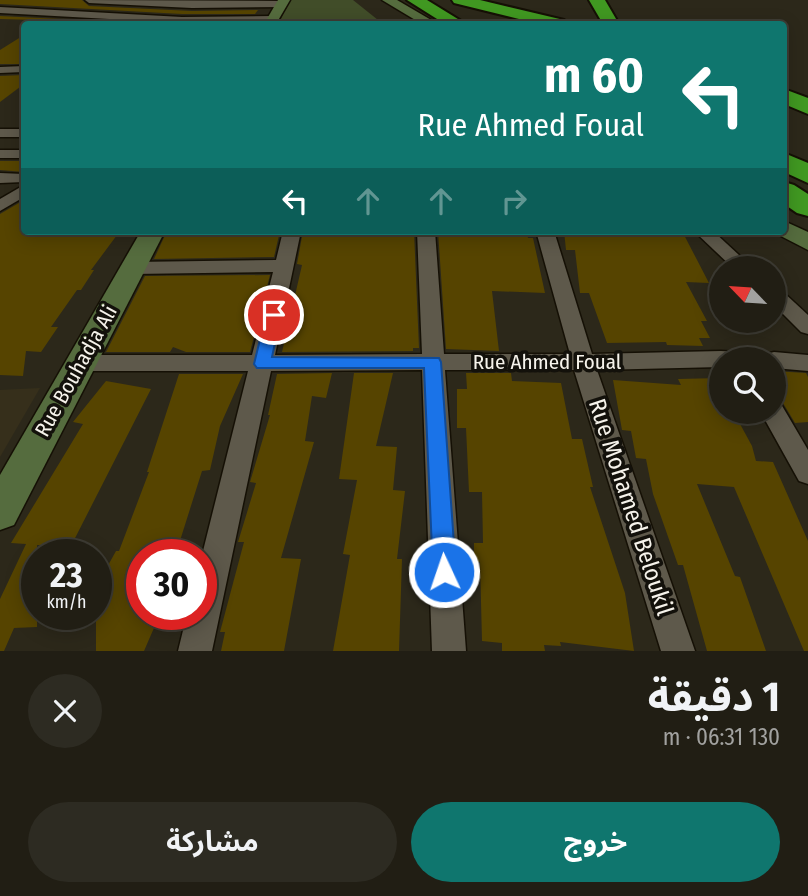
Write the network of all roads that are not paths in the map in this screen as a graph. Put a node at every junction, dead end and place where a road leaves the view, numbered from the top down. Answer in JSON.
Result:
{"nodes":[{"id":1,"x":43,"y":0,"type":"edge"},
{"id":2,"x":89,"y":0,"type":"edge"},
{"id":3,"x":103,"y":0,"type":"edge"},
{"id":4,"x":388,"y":0,"type":"edge"},
{"id":5,"x":407,"y":0,"type":"edge"},
{"id":6,"x":415,"y":0,"type":"edge"},
{"id":7,"x":460,"y":0,"type":"edge"},
{"id":8,"x":597,"y":0,"type":"edge"},
{"id":9,"x":283,"y":2,"type":"edge"},
{"id":10,"x":195,"y":3,"type":"edge"},
{"id":11,"x":0,"y":10,"type":"edge"},
{"id":12,"x":16,"y":11,"type":"junction"},
{"id":13,"x":72,"y":15,"type":"junction"},
{"id":14,"x":0,"y":18,"type":"edge"},
{"id":15,"x":434,"y":19,"type":"edge"},
{"id":16,"x":62,"y":21,"type":"edge"},
{"id":17,"x":165,"y":21,"type":"edge"},
{"id":18,"x":181,"y":21,"type":"edge"},
{"id":19,"x":272,"y":21,"type":"edge"},
{"id":20,"x":546,"y":21,"type":"edge"},
{"id":21,"x":609,"y":21,"type":"edge"},
{"id":22,"x":21,"y":69,"type":"edge"},
{"id":23,"x":0,"y":70,"type":"edge"},
{"id":24,"x":787,"y":97,"type":"edge"},
{"id":25,"x":808,"y":107,"type":"edge"},
{"id":26,"x":21,"y":132,"type":"edge"},
{"id":27,"x":0,"y":133,"type":"edge"},
{"id":28,"x":0,"y":154,"type":"edge"},
{"id":29,"x":21,"y":154,"type":"edge"},
{"id":30,"x":787,"y":163,"type":"edge"},
{"id":31,"x":808,"y":175,"type":"edge"},
{"id":32,"x":0,"y":178,"type":"edge"},
{"id":33,"x":21,"y":178,"type":"edge"},
{"id":34,"x":21,"y":192,"type":"edge"},
{"id":35,"x":787,"y":193,"type":"edge"},
{"id":36,"x":787,"y":204,"type":"edge"},
{"id":37,"x":0,"y":206,"type":"edge"},
{"id":38,"x":808,"y":207,"type":"edge"},
{"id":39,"x":808,"y":215,"type":"edge"},
{"id":40,"x":787,"y":230,"type":"edge"},
{"id":41,"x":151,"y":235,"type":"edge"},
{"id":42,"x":291,"y":235,"type":"edge"},
{"id":43,"x":426,"y":235,"type":"edge"},
{"id":44,"x":546,"y":235,"type":"edge"},
{"id":45,"x":707,"y":235,"type":"edge"},
{"id":46,"x":808,"y":242,"type":"edge"},
{"id":47,"x":731,"y":256,"type":"edge"},
{"id":48,"x":284,"y":266,"type":"junction"},
{"id":49,"x":133,"y":268,"type":"junction"},
{"id":50,"x":786,"y":306,"type":"edge"},
{"id":51,"x":808,"y":327,"type":"edge"},
{"id":52,"x":709,"y":359,"type":"edge"},
{"id":53,"x":786,"y":361,"type":"edge"},
{"id":54,"x":433,"y":362,"type":"junction"},
{"id":55,"x":583,"y":362,"type":"junction"},
{"id":56,"x":79,"y":363,"type":"junction"},
{"id":57,"x":808,"y":363,"type":"edge"},
{"id":58,"x":263,"y":364,"type":"junction"},
{"id":59,"x":780,"y":424,"type":"edge"},
{"id":60,"x":808,"y":473,"type":"edge"},
{"id":61,"x":0,"y":512,"type":"edge"},
{"id":62,"x":195,"y":651,"type":"edge"},
{"id":63,"x":449,"y":651,"type":"edge"},
{"id":64,"x":678,"y":651,"type":"edge"}],
"edges":[{"from":1,"to":12,"type":"street"},
{"from":2,"to":3,"type":"street"},
{"from":3,"to":10,"type":"street"},
{"from":3,"to":13,"type":"street"},
{"from":4,"to":15,"type":"main road"},
{"from":5,"to":15,"type":"highway"},
{"from":6,"to":15,"type":"highway"},
{"from":7,"to":20,"type":"highway"},
{"from":8,"to":21,"type":"highway"},
{"from":9,"to":10,"type":"street"},
{"from":9,"to":19,"type":"main road"},
{"from":10,"to":18,"type":"street"},
{"from":11,"to":12,"type":"street"},
{"from":12,"to":13,"type":"street"},
{"from":12,"to":14,"type":"street"},
{"from":13,"to":16,"type":"street"},
{"from":13,"to":17,"type":"street"},
{"from":22,"to":23,"type":"street"},
{"from":24,"to":25,"type":"highway"},
{"from":26,"to":27,"type":"street"},
{"from":28,"to":29,"type":"street"},
{"from":30,"to":31,"type":"highway"},
{"from":32,"to":33,"type":"street"},
{"from":34,"to":37,"type":"street"},
{"from":35,"to":38,"type":"highway"},
{"from":36,"to":39,"type":"highway"},
{"from":40,"to":46,"type":"main road"},
{"from":41,"to":49,"type":"main road","name":"Rue Bouhadja Ali"},
{"from":42,"to":48,"type":"street"},
{"from":43,"to":54,"type":"street"},
{"from":44,"to":55,"type":"street","name":"Rue Mohamed Beloukil"},
{"from":45,"to":47,"type":"street"},
{"from":48,"to":49,"type":"street"},
{"from":48,"to":58,"type":"street"},
{"from":49,"to":56,"type":"main road","name":"Rue Bouhadja Ali"},
{"from":50,"to":51,"type":"street"},
{"from":52,"to":55,"type":"street","name":"Rue Ahmed Foual"},
{"from":53,"to":57,"type":"street"},
{"from":54,"to":55,"type":"street","name":"Rue Ahmed Foual"},
{"from":54,"to":58,"type":"street","name":"Rue Ahmed Foual"},
{"from":54,"to":63,"type":"street"},
{"from":55,"to":64,"type":"street","name":"Rue Mohamed Beloukil"},
{"from":56,"to":58,"type":"street","name":"Rue Ahmed Foual"},
{"from":56,"to":61,"type":"main road","name":"Rue Bouhadja Ali"},
{"from":58,"to":62,"type":"street"},
{"from":59,"to":60,"type":"street"}]}
